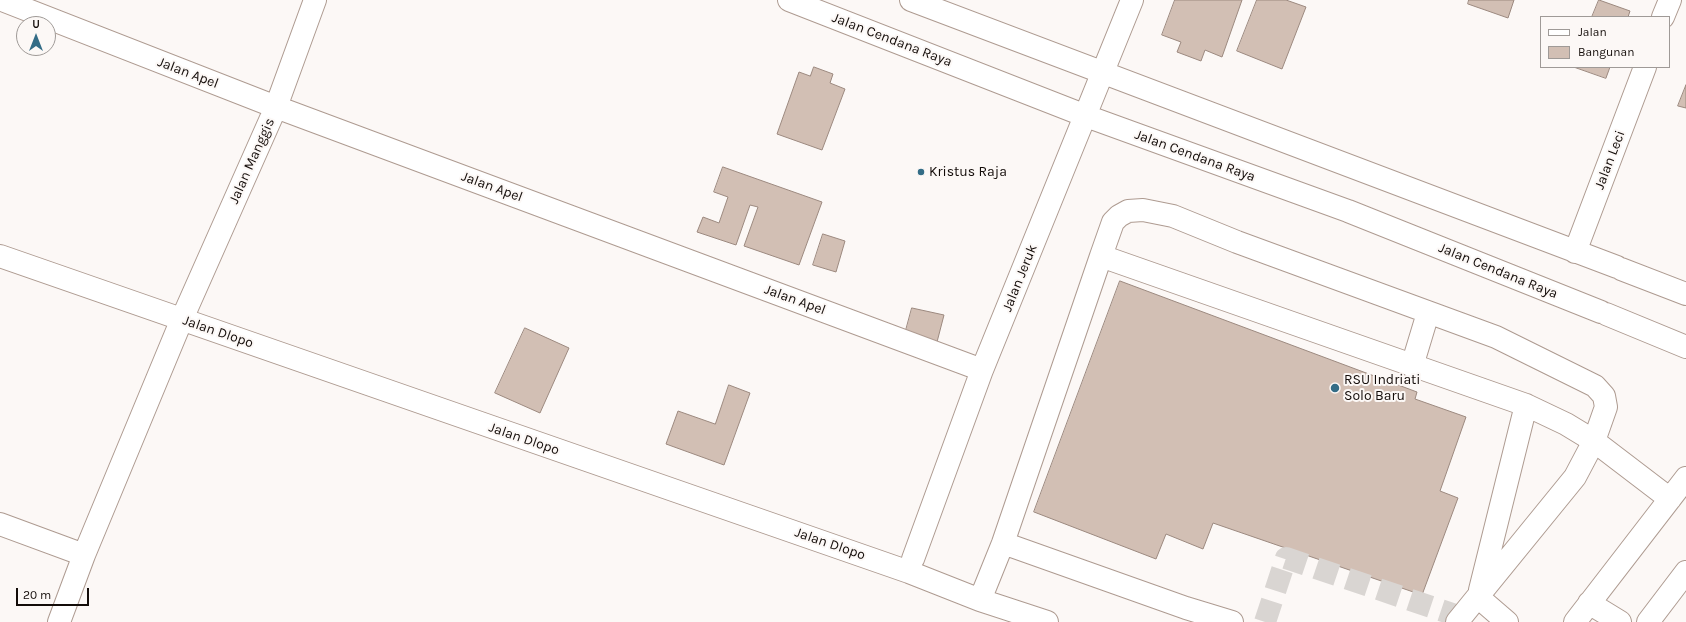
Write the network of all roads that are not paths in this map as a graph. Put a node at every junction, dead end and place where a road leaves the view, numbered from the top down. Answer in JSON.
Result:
{"nodes":[{"id":1,"x":2,"y":0,"type":"edge"},
{"id":2,"x":315,"y":0,"type":"edge"},
{"id":3,"x":789,"y":0,"type":"edge"},
{"id":4,"x":910,"y":0,"type":"edge"},
{"id":5,"x":1132,"y":0,"type":"edge"},
{"id":6,"x":1670,"y":0,"type":"edge"},
{"id":7,"x":1663,"y":16,"type":"edge"},
{"id":8,"x":1645,"y":68,"type":"edge"},
{"id":9,"x":1103,"y":73,"type":"junction"},
{"id":10,"x":276,"y":107,"type":"junction"},
{"id":11,"x":1086,"y":116,"type":"junction"},
{"id":12,"x":1575,"y":252,"type":"junction"},
{"id":13,"x":0,"y":256,"type":"edge"},
{"id":14,"x":1101,"y":256,"type":"junction"},
{"id":15,"x":1686,"y":294,"type":"edge"},
{"id":16,"x":1428,"y":313,"type":"junction"},
{"id":17,"x":182,"y":319,"type":"junction"},
{"id":18,"x":1686,"y":347,"type":"edge"},
{"id":19,"x":1412,"y":366,"type":"junction"},
{"id":20,"x":982,"y":370,"type":"junction"},
{"id":21,"x":1526,"y":405,"type":"junction"},
{"id":22,"x":1594,"y":441,"type":"junction"},
{"id":23,"x":1686,"y":478,"type":"edge"},
{"id":24,"x":1670,"y":499,"type":"junction"},
{"id":25,"x":0,"y":524,"type":"edge"},
{"id":26,"x":1003,"y":543,"type":"junction"},
{"id":27,"x":84,"y":555,"type":"junction"},
{"id":28,"x":913,"y":559,"type":"dead end"},
{"id":29,"x":1686,"y":572,"type":"edge"},
{"id":30,"x":1478,"y":597,"type":"junction"},
{"id":31,"x":980,"y":600,"type":"junction"},
{"id":32,"x":1589,"y":603,"type":"junction"},
{"id":33,"x":59,"y":622,"type":"edge"},
{"id":34,"x":1047,"y":622,"type":"edge"},
{"id":35,"x":1232,"y":622,"type":"edge"},
{"id":36,"x":1457,"y":622,"type":"edge"},
{"id":37,"x":1508,"y":622,"type":"edge"},
{"id":38,"x":1575,"y":622,"type":"edge"},
{"id":39,"x":1620,"y":622,"type":"edge"},
{"id":40,"x":1648,"y":622,"type":"edge"}],
"edges":[{"from":1,"to":10,"type":"street","name":"Jalan Apel"},
{"from":2,"to":10,"type":"street","name":"Jalan Manggis"},
{"from":3,"to":11,"type":"street","name":"Jalan Cendana Raya"},
{"from":4,"to":9,"type":"street"},
{"from":5,"to":9,"type":"street","name":"Jalan Jeruk"},
{"from":6,"to":7,"type":"street"},
{"from":8,"to":12,"type":"street","name":"Jalan Leci"},
{"from":9,"to":11,"type":"street","name":"Jalan Jeruk"},
{"from":9,"to":12,"type":"street"},
{"from":10,"to":17,"type":"street","name":"Jalan Manggis"},
{"from":10,"to":20,"type":"street","name":"Jalan Apel"},
{"from":11,"to":18,"type":"street","name":"Jalan Cendana Raya"},
{"from":11,"to":20,"type":"street","name":"Jalan Jeruk"},
{"from":12,"to":15,"type":"street"},
{"from":13,"to":17,"type":"street","name":"Jalan Dlopo"},
{"from":14,"to":16,"type":"street"},
{"from":14,"to":19,"type":"street"},
{"from":14,"to":26,"type":"street"},
{"from":16,"to":19,"type":"street"},
{"from":16,"to":22,"type":"street"},
{"from":17,"to":27,"type":"street","name":"Jalan Manggis"},
{"from":17,"to":31,"type":"street","name":"Jalan Dlopo"},
{"from":19,"to":21,"type":"street"},
{"from":20,"to":28,"type":"street","name":"Jalan Jeruk"},
{"from":21,"to":22,"type":"street"},
{"from":21,"to":30,"type":"street"},
{"from":22,"to":24,"type":"street"},
{"from":22,"to":30,"type":"street"},
{"from":23,"to":24,"type":"street"},
{"from":24,"to":32,"type":"street"},
{"from":25,"to":27,"type":"street"},
{"from":26,"to":31,"type":"street"},
{"from":26,"to":35,"type":"street"},
{"from":27,"to":33,"type":"street","name":"Jalan Manggis"},
{"from":29,"to":40,"type":"street"},
{"from":30,"to":36,"type":"street"},
{"from":30,"to":37,"type":"street"},
{"from":31,"to":34,"type":"street","name":"Jalan Dlopo"},
{"from":32,"to":38,"type":"street"},
{"from":32,"to":39,"type":"street"}]}
